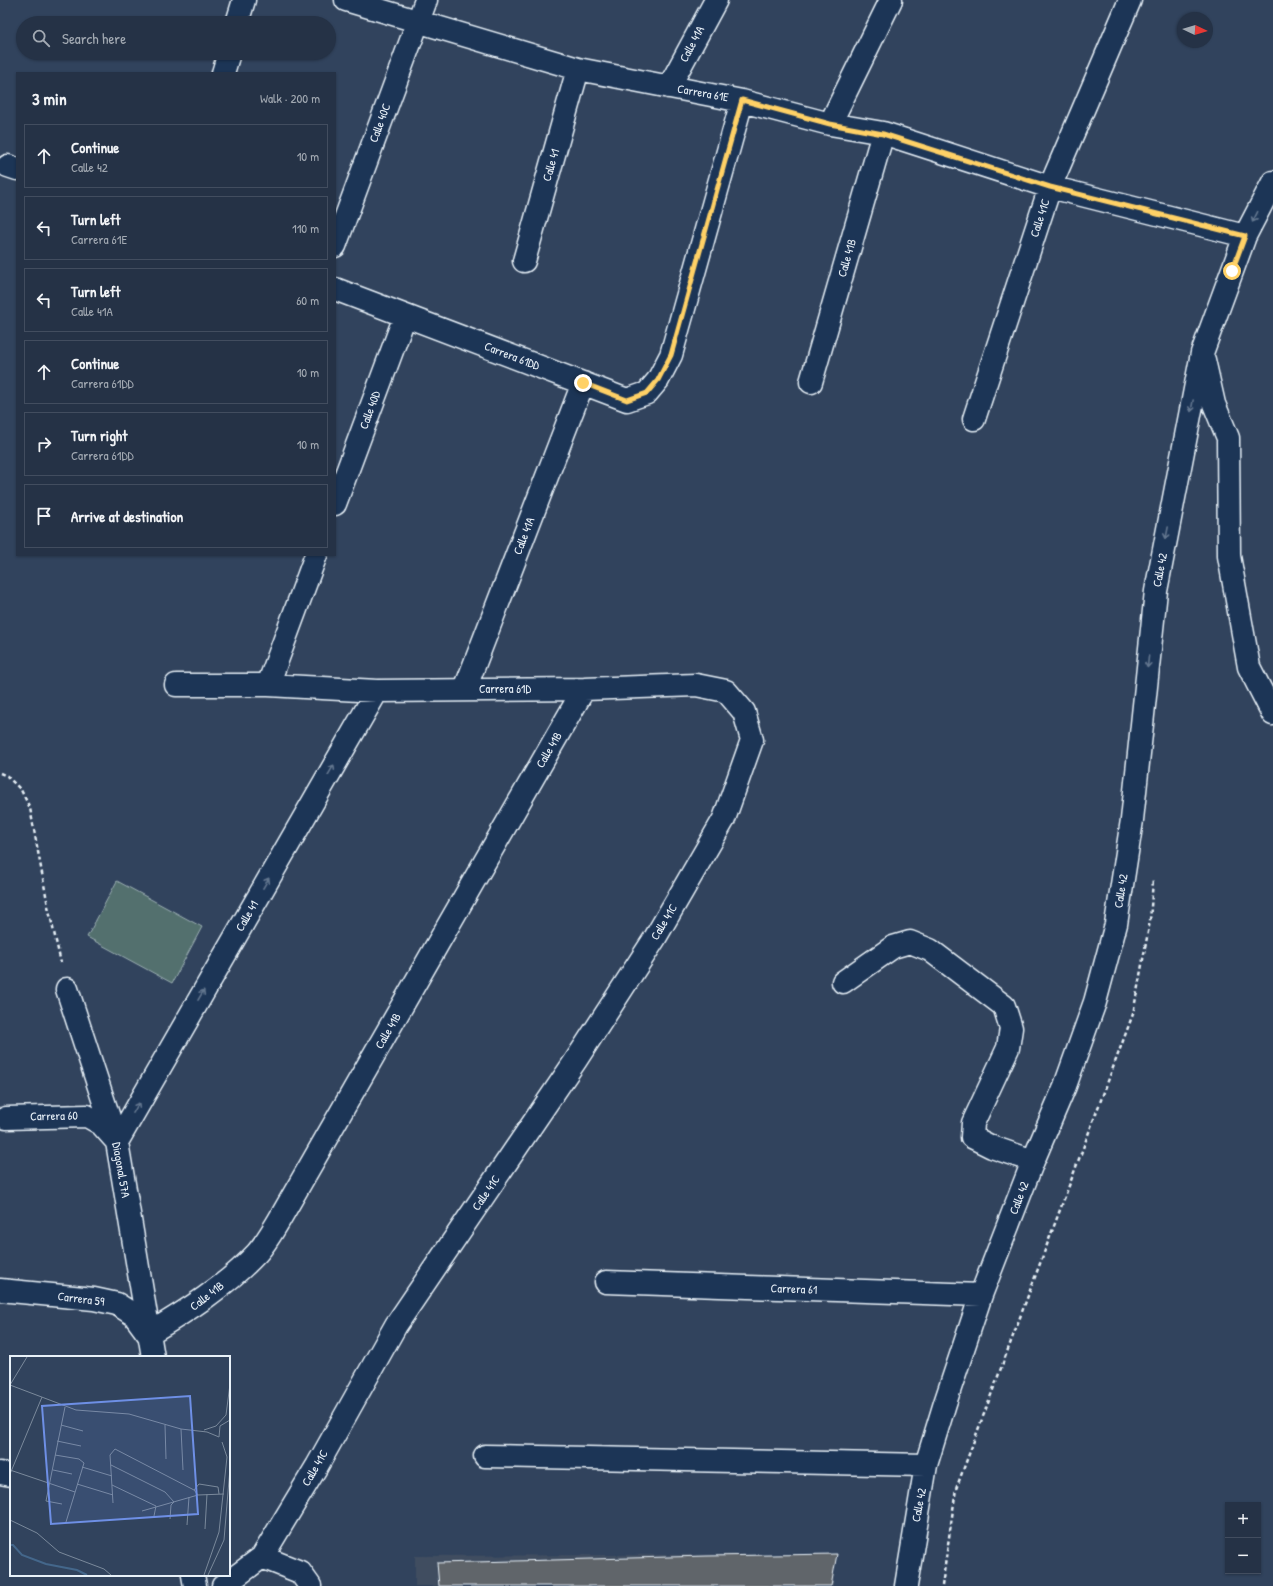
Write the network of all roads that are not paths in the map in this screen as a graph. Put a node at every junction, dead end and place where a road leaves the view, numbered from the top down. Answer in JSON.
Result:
{"nodes":[{"id":1,"x":244,"y":0,"type":"edge"},
{"id":2,"x":346,"y":0,"type":"edge"},
{"id":3,"x":426,"y":0,"type":"edge"},
{"id":4,"x":716,"y":0,"type":"edge"},
{"id":5,"x":891,"y":0,"type":"edge"},
{"id":6,"x":1130,"y":0,"type":"edge"},
{"id":7,"x":239,"y":16,"type":"edge"},
{"id":8,"x":417,"y":22,"type":"junction"},
{"id":9,"x":226,"y":60,"type":"edge"},
{"id":10,"x":578,"y":69,"type":"junction"},
{"id":11,"x":223,"y":72,"type":"edge"},
{"id":12,"x":669,"y":87,"type":"junction"},
{"id":13,"x":742,"y":100,"type":"junction"},
{"id":14,"x":830,"y":124,"type":"junction"},
{"id":15,"x":883,"y":134,"type":"junction"},
{"id":16,"x":1273,"y":182,"type":"edge"},
{"id":17,"x":1050,"y":187,"type":"junction"},
{"id":18,"x":1245,"y":236,"type":"junction"},
{"id":19,"x":336,"y":243,"type":"edge"},
{"id":20,"x":524,"y":261,"type":"dead end"},
{"id":21,"x":336,"y":289,"type":"edge"},
{"id":22,"x":405,"y":316,"type":"junction"},
{"id":23,"x":1202,"y":353,"type":"junction"},
{"id":24,"x":811,"y":382,"type":"dead end"},
{"id":25,"x":583,"y":383,"type":"junction"},
{"id":26,"x":974,"y":419,"type":"dead end"},
{"id":27,"x":336,"y":501,"type":"edge"},
{"id":28,"x":316,"y":556,"type":"edge"},
{"id":29,"x":176,"y":685,"type":"dead end"},
{"id":30,"x":268,"y":685,"type":"junction"},
{"id":31,"x":464,"y":689,"type":"junction"},
{"id":32,"x":584,"y":689,"type":"junction"},
{"id":33,"x":377,"y":691,"type":"junction"},
{"id":34,"x":1273,"y":714,"type":"edge"},
{"id":35,"x":736,"y":789,"type":"joint"},
{"id":36,"x":843,"y":982,"type":"dead end"},
{"id":37,"x":67,"y":989,"type":"road end"},
{"id":38,"x":6,"y":1118,"type":"dead end"},
{"id":39,"x":117,"y":1142,"type":"junction"},
{"id":40,"x":1033,"y":1161,"type":"junction"},
{"id":41,"x":606,"y":1282,"type":"dead end"},
{"id":42,"x":0,"y":1290,"type":"edge"},
{"id":43,"x":981,"y":1295,"type":"junction"},
{"id":44,"x":148,"y":1334,"type":"junction"},
{"id":45,"x":153,"y":1356,"type":"edge"},
{"id":46,"x":485,"y":1456,"type":"dead end"},
{"id":47,"x":926,"y":1465,"type":"junction"},
{"id":48,"x":0,"y":1473,"type":"edge"},
{"id":49,"x":10,"y":1474,"type":"edge"},
{"id":50,"x":262,"y":1557,"type":"junction"},
{"id":51,"x":193,"y":1576,"type":"edge"},
{"id":52,"x":195,"y":1586,"type":"edge"},
{"id":53,"x":223,"y":1586,"type":"edge"},
{"id":54,"x":310,"y":1586,"type":"edge"},
{"id":55,"x":906,"y":1586,"type":"edge"}],
"edges":[{"from":1,"to":7,"type":"street"},
{"from":2,"to":8,"type":"street","name":"Carrera 61E"},
{"from":3,"to":8,"type":"street","name":"Calle 40C"},
{"from":4,"to":12,"type":"street","name":"Calle 41A"},
{"from":5,"to":14,"type":"street"},
{"from":6,"to":17,"type":"street","name":"Calle 41C"},
{"from":8,"to":10,"type":"street","name":"Carrera 61E"},
{"from":8,"to":19,"type":"street","name":"Calle 40C"},
{"from":9,"to":11,"type":"street"},
{"from":10,"to":12,"type":"street","name":"Carrera 61E"},
{"from":10,"to":20,"type":"street","name":"Calle 41"},
{"from":12,"to":13,"type":"street","name":"Carrera 61E"},
{"from":13,"to":14,"type":"street","name":"Carrera 61E"},
{"from":13,"to":25,"type":"street","name":"Carrera 61DD"},
{"from":14,"to":15,"type":"street","name":"Carrera 61E"},
{"from":15,"to":17,"type":"street","name":"Carrera 61E"},
{"from":15,"to":24,"type":"street","name":"Calle 41B"},
{"from":16,"to":18,"type":"street","name":"Calle 42","one_way":true},
{"from":17,"to":18,"type":"street","name":"Carrera 61E"},
{"from":17,"to":26,"type":"street","name":"Calle 41C"},
{"from":18,"to":23,"type":"street","name":"Calle 42"},
{"from":21,"to":22,"type":"street","name":"Carrera 61DD"},
{"from":22,"to":25,"type":"street","name":"Carrera 61DD"},
{"from":22,"to":27,"type":"street","name":"Calle 40D"},
{"from":23,"to":34,"type":"street"},
{"from":23,"to":40,"type":"street","name":"Calle 42","one_way":true},
{"from":25,"to":31,"type":"street","name":"Calle 41A"},
{"from":28,"to":30,"type":"street"},
{"from":29,"to":30,"type":"street","name":"Carrera 61D"},
{"from":30,"to":33,"type":"street","name":"Carrera 61D"},
{"from":31,"to":32,"type":"street","name":"Carrera 61D"},
{"from":31,"to":33,"type":"street","name":"Carrera 61D"},
{"from":32,"to":35,"type":"street","name":"Carrera 61D"},
{"from":32,"to":44,"type":"street","name":"Calle 41B"},
{"from":39,"to":33,"type":"street","name":"Calle 41","one_way":true},
{"from":35,"to":50,"type":"street","name":"Calle 41C"},
{"from":36,"to":40,"type":"street"},
{"from":37,"to":39,"type":"street","name":"Diagonal 57A"},
{"from":38,"to":39,"type":"street","name":"Carrera 60"},
{"from":39,"to":44,"type":"street","name":"Diagonal 57A"},
{"from":40,"to":43,"type":"street","name":"Calle 42"},
{"from":41,"to":43,"type":"street","name":"Carrera 61"},
{"from":42,"to":44,"type":"street","name":"Carrera 59"},
{"from":43,"to":47,"type":"street","name":"Calle 42"},
{"from":44,"to":45,"type":"street","name":"Diagonal 57A"},
{"from":46,"to":47,"type":"street"},
{"from":47,"to":55,"type":"street","name":"Calle 42"},
{"from":48,"to":49,"type":"street"},
{"from":50,"to":53,"type":"street","name":"Calle 41C"},
{"from":50,"to":54,"type":"street"},
{"from":51,"to":52,"type":"street"}]}
